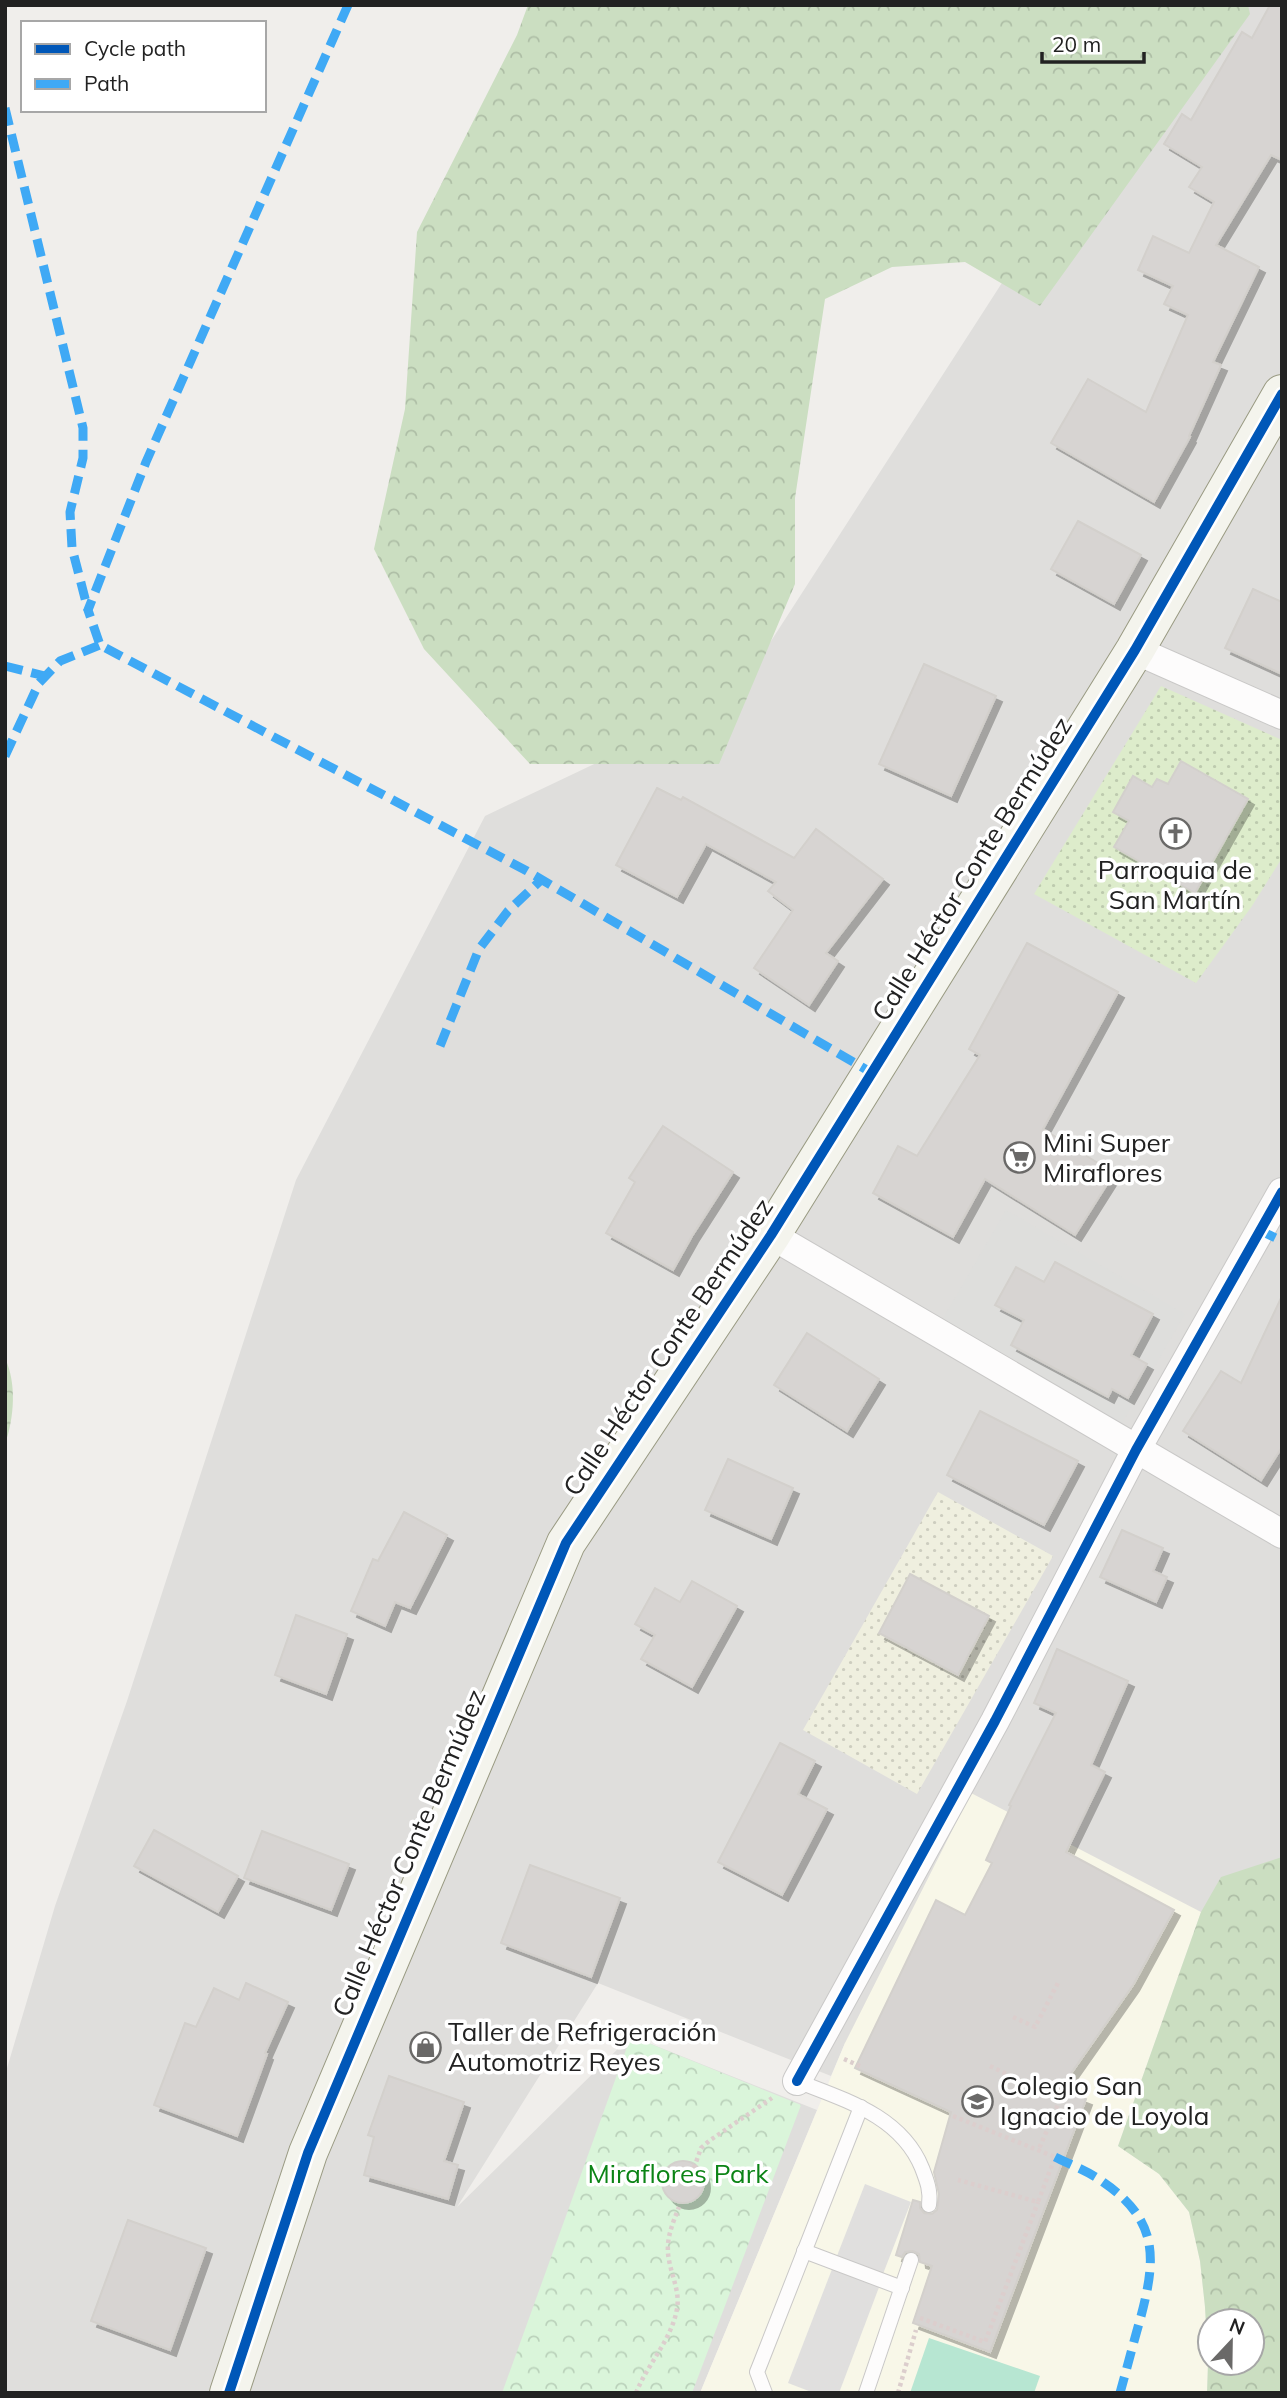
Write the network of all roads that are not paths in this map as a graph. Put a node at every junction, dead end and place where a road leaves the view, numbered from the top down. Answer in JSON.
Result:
{"nodes":[{"id":1,"x":1282,"y":394,"type":"edge"},
{"id":2,"x":1135,"y":650,"type":"junction"},
{"id":3,"x":1282,"y":715,"type":"edge"},
{"id":4,"x":1282,"y":1192,"type":"edge"},
{"id":5,"x":771,"y":1235,"type":"junction"},
{"id":6,"x":1136,"y":1450,"type":"junction"},
{"id":7,"x":1282,"y":1534,"type":"edge"},
{"id":8,"x":797,"y":2081,"type":"joint"},
{"id":9,"x":860,"y":2107,"type":"junction"},
{"id":10,"x":929,"y":2205,"type":"dead end"},
{"id":11,"x":804,"y":2251,"type":"junction"},
{"id":12,"x":911,"y":2259,"type":"dead end"},
{"id":13,"x":902,"y":2288,"type":"junction"},
{"id":14,"x":229,"y":2393,"type":"edge"},
{"id":15,"x":765,"y":2393,"type":"edge"},
{"id":16,"x":866,"y":2393,"type":"edge"}],
"edges":[{"from":1,"to":2,"type":"street","name":"Calle Héctor Conte Bermúdez"},
{"from":2,"to":3,"type":"street"},
{"from":2,"to":5,"type":"street","name":"Calle Héctor Conte Bermúdez"},
{"from":4,"to":6,"type":"street"},
{"from":5,"to":6,"type":"street"},
{"from":5,"to":14,"type":"street","name":"Calle Héctor Conte Bermúdez"},
{"from":6,"to":7,"type":"street"},
{"from":6,"to":8,"type":"street"},
{"from":8,"to":9,"type":"lane"},
{"from":9,"to":10,"type":"lane"},
{"from":9,"to":11,"type":"lane"},
{"from":11,"to":13,"type":"lane"},
{"from":11,"to":15,"type":"lane"},
{"from":12,"to":13,"type":"lane"},
{"from":13,"to":16,"type":"lane"}]}
